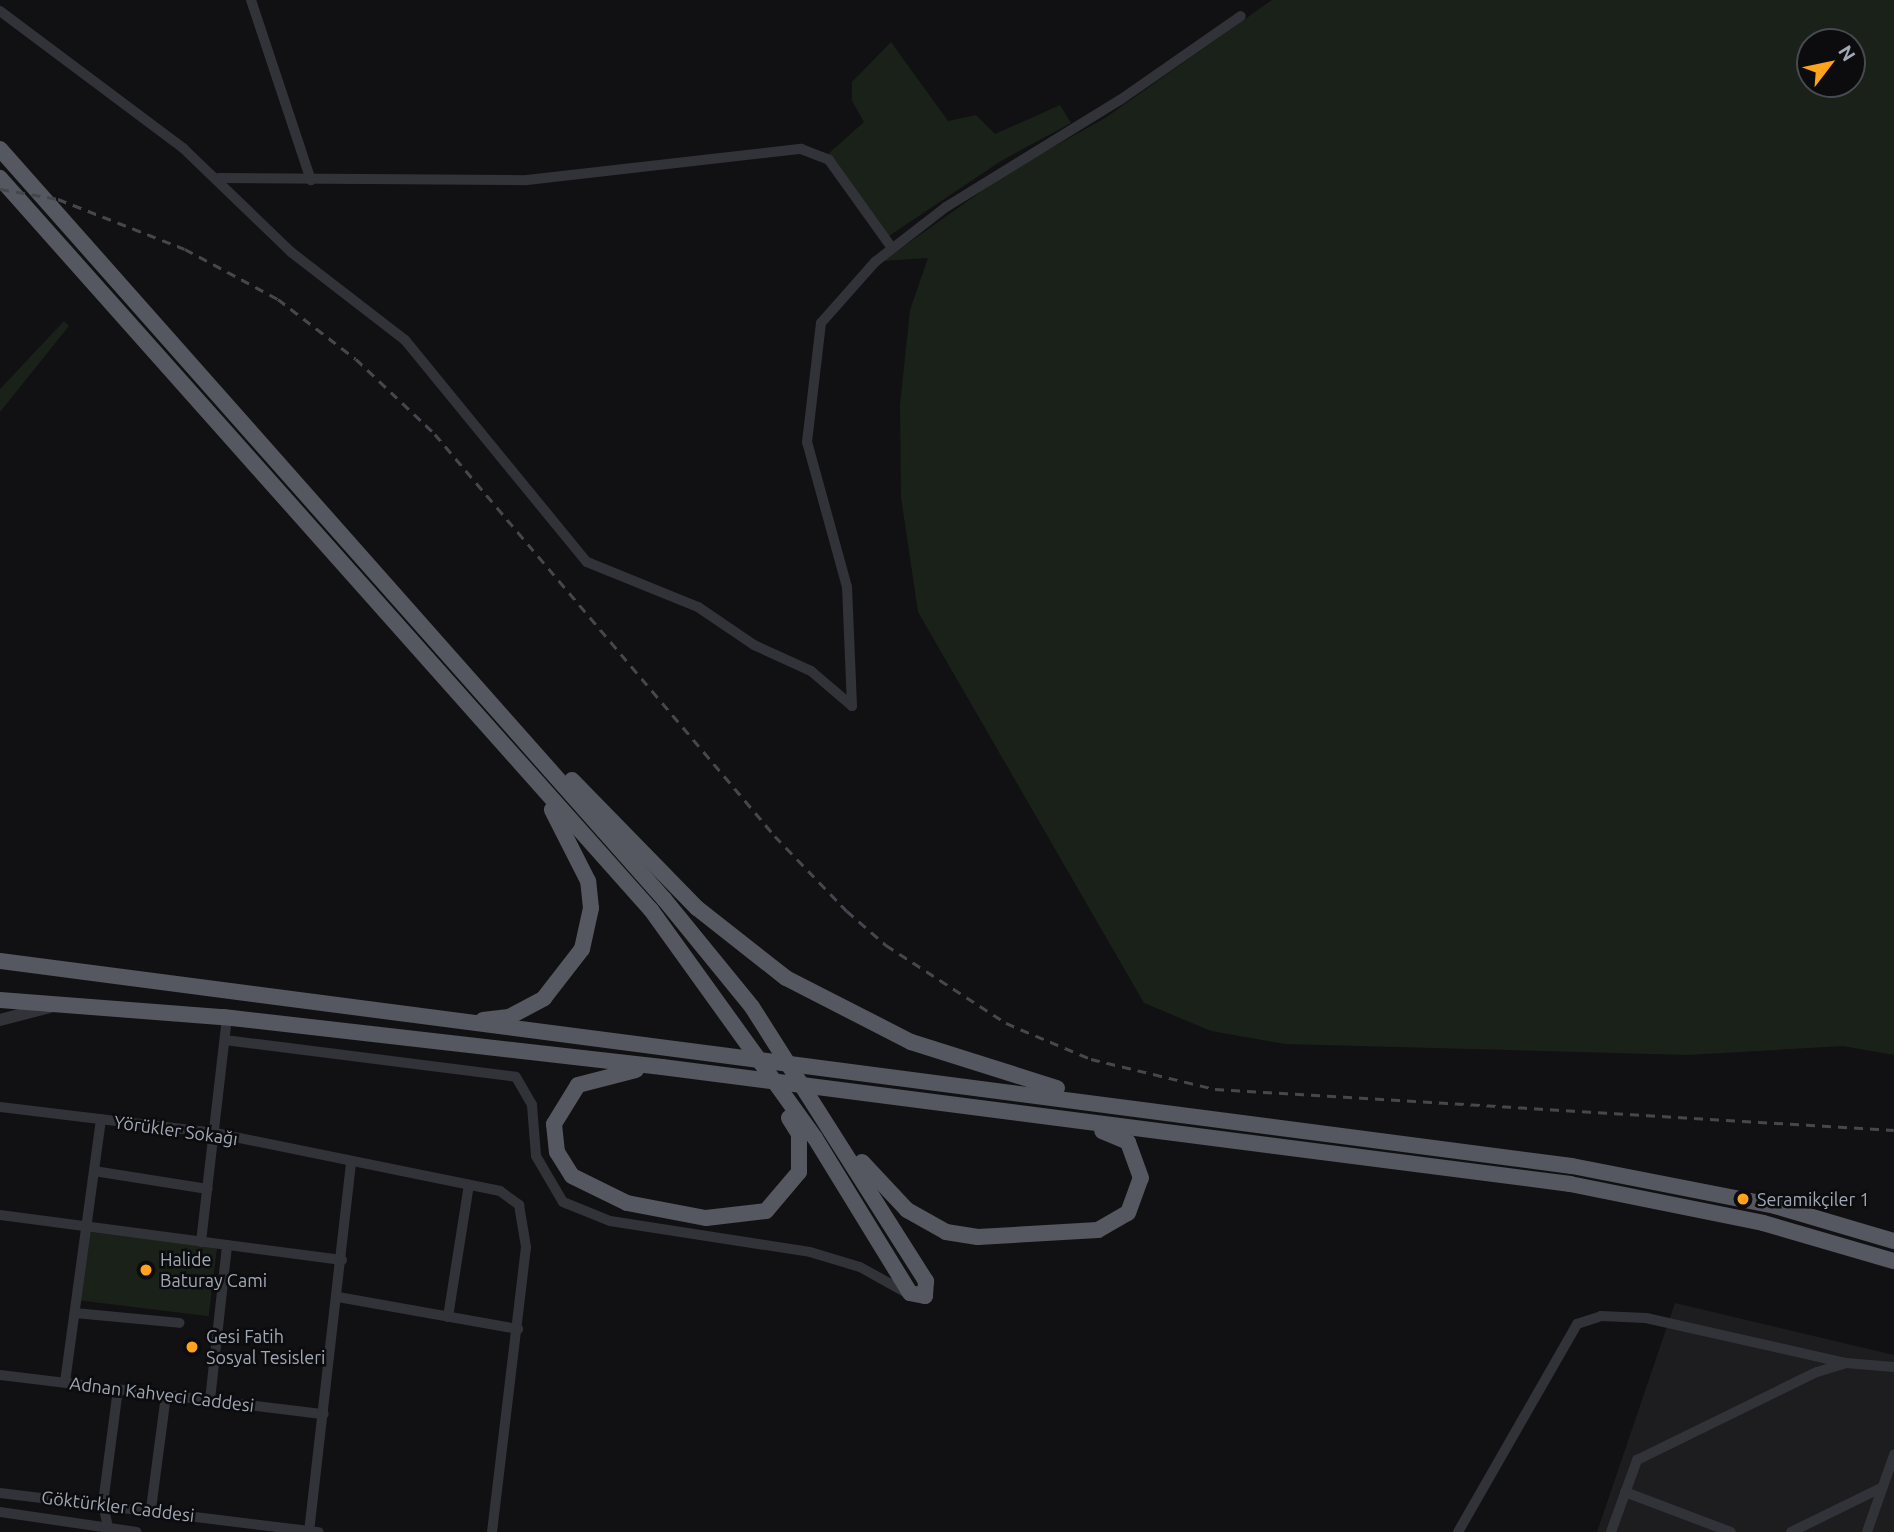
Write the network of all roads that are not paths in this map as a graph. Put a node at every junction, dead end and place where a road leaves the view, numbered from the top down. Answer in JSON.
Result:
{"nodes":[{"id":1,"x":251,"y":0,"type":"edge"},
{"id":2,"x":0,"y":11,"type":"edge"},
{"id":3,"x":1241,"y":16,"type":"dead end"},
{"id":4,"x":0,"y":149,"type":"edge"},
{"id":5,"x":0,"y":178,"type":"edge"},
{"id":6,"x":219,"y":178,"type":"junction"},
{"id":7,"x":311,"y":180,"type":"junction"},
{"id":8,"x":892,"y":248,"type":"junction"},
{"id":9,"x":473,"y":693,"type":"junction"},
{"id":10,"x":0,"y":961,"type":"edge"},
{"id":11,"x":0,"y":1000,"type":"edge"},
{"id":12,"x":62,"y":1005,"type":"junction"},
{"id":13,"x":227,"y":1017,"type":"junction"},
{"id":14,"x":0,"y":1020,"type":"edge"},
{"id":15,"x":457,"y":1023,"type":"junction"},
{"id":16,"x":225,"y":1040,"type":"junction"},
{"id":17,"x":662,"y":1067,"type":"junction"},
{"id":18,"x":1131,"y":1105,"type":"junction"},
{"id":19,"x":0,"y":1107,"type":"edge"},
{"id":20,"x":825,"y":1116,"type":"junction"},
{"id":21,"x":1047,"y":1116,"type":"junction"},
{"id":22,"x":101,"y":1119,"type":"junction"},
{"id":23,"x":215,"y":1133,"type":"junction"},
{"id":24,"x":807,"y":1136,"type":"junction"},
{"id":25,"x":351,"y":1162,"type":"junction"},
{"id":26,"x":94,"y":1171,"type":"junction"},
{"id":27,"x":469,"y":1185,"type":"junction"},
{"id":28,"x":208,"y":1189,"type":"junction"},
{"id":29,"x":0,"y":1215,"type":"edge"},
{"id":30,"x":86,"y":1226,"type":"junction"},
{"id":31,"x":1894,"y":1241,"type":"edge"},
{"id":32,"x":201,"y":1242,"type":"junction"},
{"id":33,"x":227,"y":1245,"type":"junction"},
{"id":34,"x":342,"y":1260,"type":"junction"},
{"id":35,"x":1894,"y":1261,"type":"edge"},
{"id":36,"x":912,"y":1296,"type":"junction"},
{"id":37,"x":338,"y":1297,"type":"junction"},
{"id":38,"x":75,"y":1313,"type":"junction"},
{"id":39,"x":448,"y":1317,"type":"junction"},
{"id":40,"x":180,"y":1323,"type":"dead end"},
{"id":41,"x":518,"y":1329,"type":"junction"},
{"id":42,"x":1846,"y":1363,"type":"junction"},
{"id":43,"x":1894,"y":1367,"type":"edge"},
{"id":44,"x":0,"y":1375,"type":"edge"},
{"id":45,"x":65,"y":1382,"type":"junction"},
{"id":46,"x":118,"y":1389,"type":"junction"},
{"id":47,"x":166,"y":1395,"type":"junction"},
{"id":48,"x":209,"y":1400,"type":"junction"},
{"id":49,"x":324,"y":1414,"type":"junction"},
{"id":50,"x":1894,"y":1455,"type":"edge"},
{"id":51,"x":1883,"y":1487,"type":"junction"},
{"id":52,"x":1625,"y":1492,"type":"junction"},
{"id":53,"x":0,"y":1493,"type":"edge"},
{"id":54,"x":103,"y":1503,"type":"junction"},
{"id":55,"x":151,"y":1509,"type":"junction"},
{"id":56,"x":0,"y":1512,"type":"edge"},
{"id":57,"x":1709,"y":1528,"type":"edge"},
{"id":58,"x":109,"y":1531,"type":"edge"},
{"id":59,"x":313,"y":1531,"type":"edge"},
{"id":60,"x":137,"y":1532,"type":"edge"},
{"id":61,"x":492,"y":1532,"type":"edge"},
{"id":62,"x":1458,"y":1532,"type":"edge"},
{"id":63,"x":1611,"y":1532,"type":"edge"},
{"id":64,"x":1731,"y":1532,"type":"edge"},
{"id":65,"x":1791,"y":1532,"type":"edge"},
{"id":66,"x":1867,"y":1532,"type":"edge"}],
"edges":[{"from":1,"to":7,"type":"street"},
{"from":2,"to":6,"type":"street"},
{"from":3,"to":8,"type":"street"},
{"from":4,"to":9,"type":"highway"},
{"from":5,"to":9,"type":"highway"},
{"from":6,"to":7,"type":"street"},
{"from":6,"to":8,"type":"street"},
{"from":7,"to":8,"type":"street"},
{"from":9,"to":15,"type":"highway"},
{"from":9,"to":18,"type":"highway"},
{"from":9,"to":20,"type":"highway"},
{"from":9,"to":24,"type":"highway"},
{"from":10,"to":15,"type":"highway"},
{"from":11,"to":12,"type":"highway"},
{"from":12,"to":13,"type":"highway"},
{"from":12,"to":14,"type":"street"},
{"from":13,"to":16,"type":"street"},
{"from":13,"to":17,"type":"highway"},
{"from":15,"to":18,"type":"highway"},
{"from":16,"to":23,"type":"street"},
{"from":16,"to":36,"type":"street"},
{"from":17,"to":21,"type":"highway"},
{"from":17,"to":24,"type":"highway"},
{"from":18,"to":31,"type":"highway"},
{"from":19,"to":22,"type":"street","name":"Yörükler Sokağı"},
{"from":20,"to":21,"type":"highway"},
{"from":20,"to":36,"type":"highway"},
{"from":21,"to":35,"type":"highway"},
{"from":22,"to":23,"type":"street","name":"Yörükler Sokağı"},
{"from":22,"to":26,"type":"street"},
{"from":23,"to":25,"type":"street","name":"Yörükler Sokağı"},
{"from":23,"to":28,"type":"street"},
{"from":24,"to":36,"type":"highway"},
{"from":25,"to":27,"type":"street","name":"Yörükler Sokağı"},
{"from":25,"to":34,"type":"street"},
{"from":26,"to":28,"type":"street"},
{"from":26,"to":30,"type":"street"},
{"from":27,"to":39,"type":"street"},
{"from":27,"to":41,"type":"street","name":"Yörükler Sokağı"},
{"from":28,"to":32,"type":"street"},
{"from":29,"to":30,"type":"street"},
{"from":30,"to":32,"type":"street"},
{"from":30,"to":38,"type":"street"},
{"from":32,"to":33,"type":"street"},
{"from":33,"to":34,"type":"street"},
{"from":33,"to":48,"type":"street"},
{"from":34,"to":37,"type":"street"},
{"from":37,"to":39,"type":"street"},
{"from":37,"to":49,"type":"street"},
{"from":38,"to":40,"type":"street"},
{"from":38,"to":45,"type":"street"},
{"from":39,"to":41,"type":"street"},
{"from":41,"to":61,"type":"street","name":"Yörükler Sokağı"},
{"from":42,"to":43,"type":"street"},
{"from":42,"to":52,"type":"street"},
{"from":42,"to":62,"type":"street"},
{"from":44,"to":45,"type":"street","name":"Adnan Kahveci Caddesi"},
{"from":45,"to":46,"type":"street","name":"Adnan Kahveci Caddesi"},
{"from":46,"to":47,"type":"street","name":"Adnan Kahveci Caddesi"},
{"from":46,"to":54,"type":"street"},
{"from":47,"to":48,"type":"street","name":"Adnan Kahveci Caddesi"},
{"from":47,"to":55,"type":"street"},
{"from":48,"to":49,"type":"street","name":"Adnan Kahveci Caddesi"},
{"from":49,"to":59,"type":"street"},
{"from":50,"to":51,"type":"street"},
{"from":51,"to":65,"type":"street"},
{"from":51,"to":66,"type":"street"},
{"from":52,"to":57,"type":"street"},
{"from":52,"to":63,"type":"street"},
{"from":53,"to":54,"type":"street","name":"Göktürkler Caddesi"},
{"from":54,"to":55,"type":"street","name":"Göktürkler Caddesi"},
{"from":54,"to":58,"type":"street"},
{"from":55,"to":59,"type":"street","name":"Göktürkler Caddesi"},
{"from":56,"to":58,"type":"street","name":"Göktürkler Caddesi"},
{"from":57,"to":64,"type":"street"},
{"from":58,"to":60,"type":"street","name":"Göktürkler Caddesi"}]}
